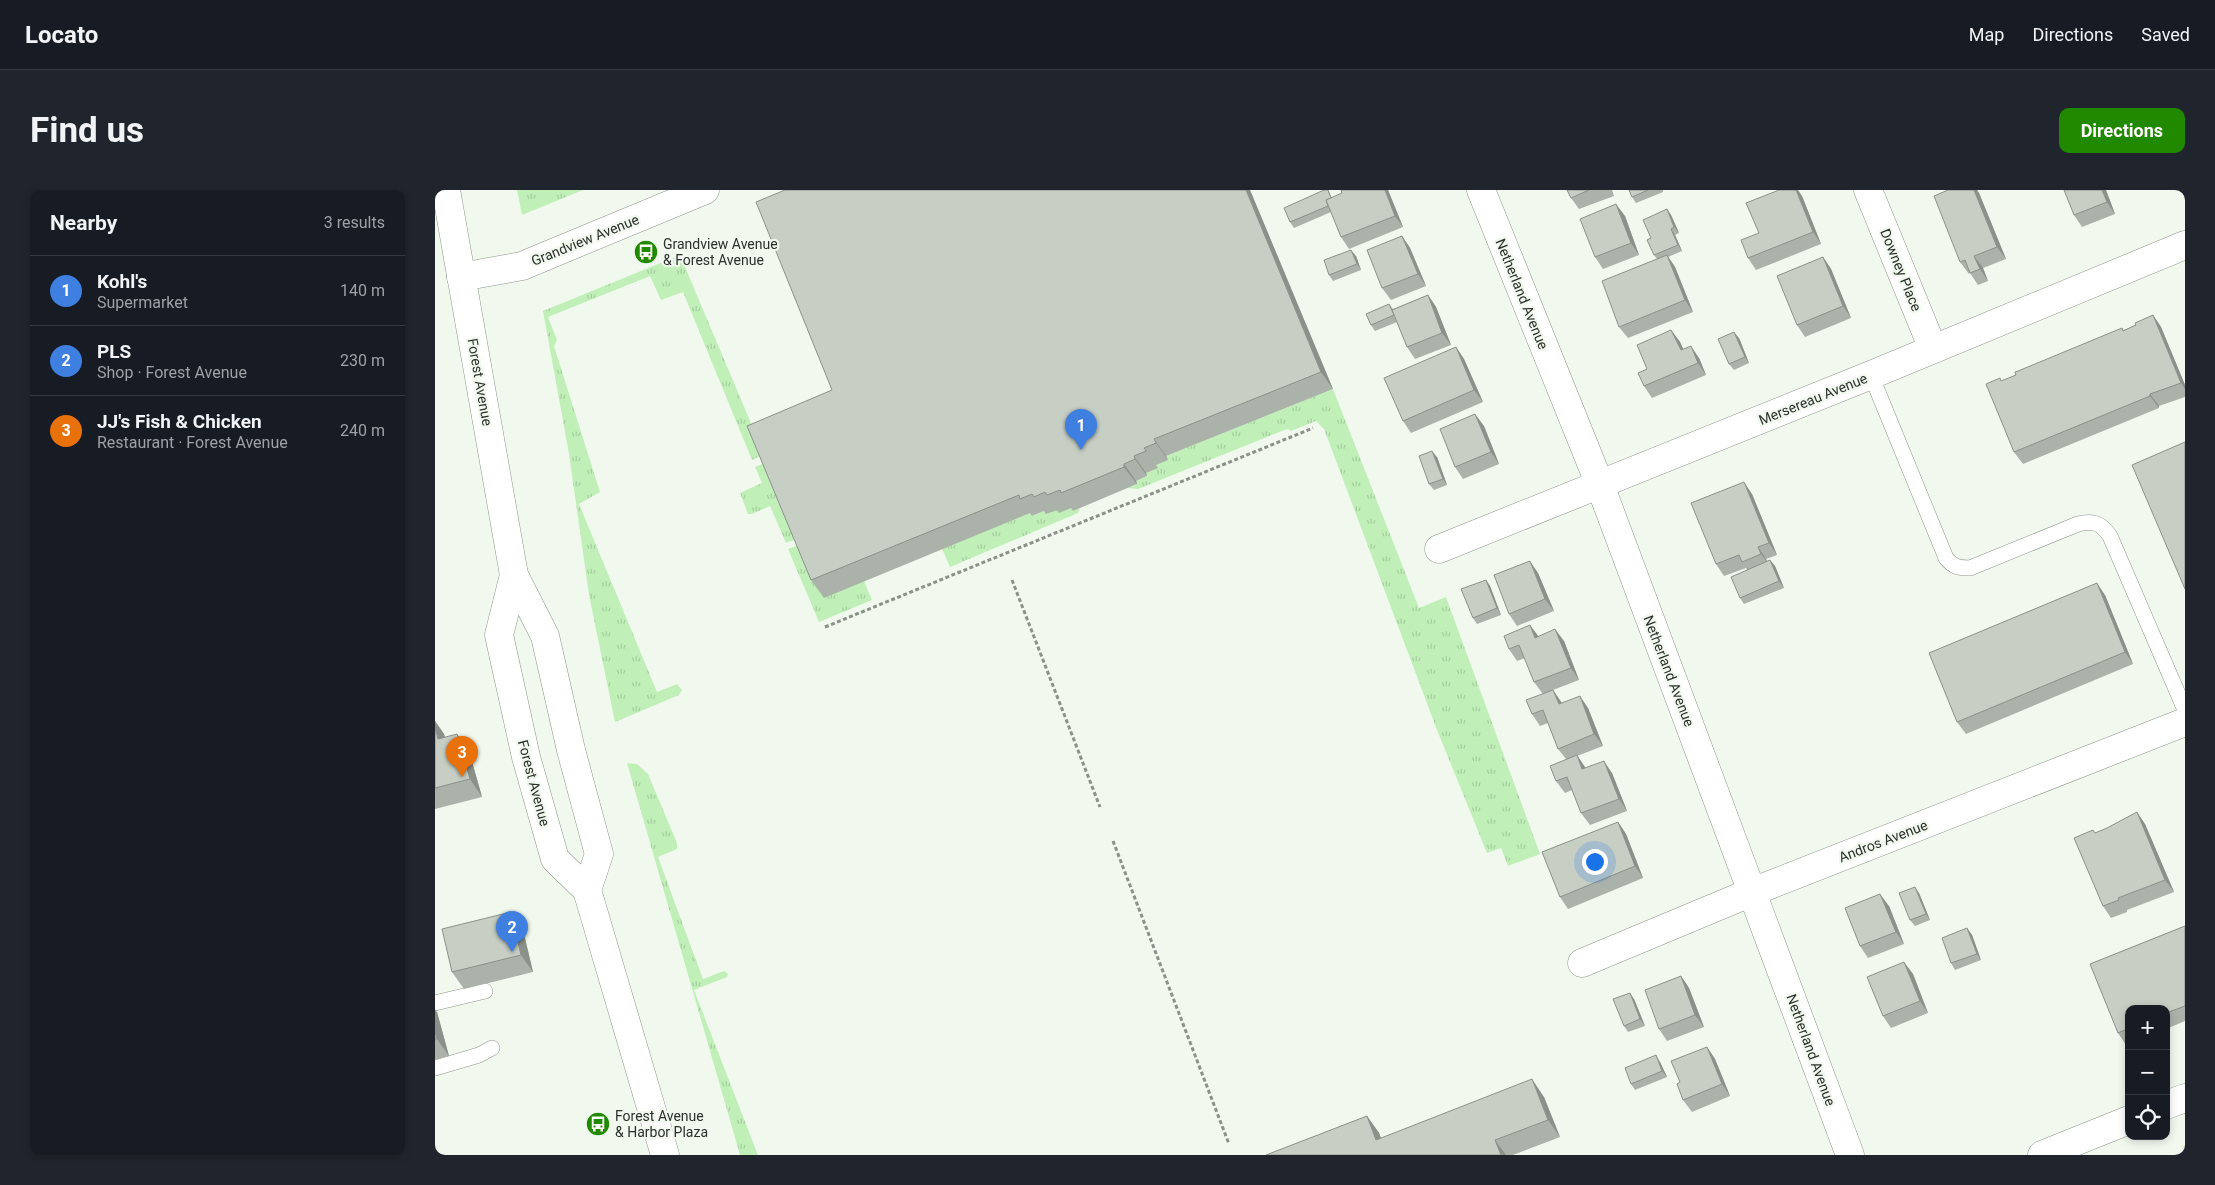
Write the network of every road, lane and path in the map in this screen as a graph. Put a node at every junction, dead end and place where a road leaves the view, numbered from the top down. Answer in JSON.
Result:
{"nodes":[{"id":1,"x":446,"y":190,"type":"edge"},
{"id":2,"x":705,"y":190,"type":"edge"},
{"id":3,"x":1481,"y":190,"type":"edge"},
{"id":4,"x":1868,"y":190,"type":"edge"},
{"id":5,"x":2185,"y":245,"type":"edge"},
{"id":6,"x":461,"y":277,"type":"junction"},
{"id":7,"x":1933,"y":349,"type":"junction"},
{"id":8,"x":1871,"y":375,"type":"junction"},
{"id":9,"x":1313,"y":428,"type":"dead end"},
{"id":10,"x":1600,"y":485,"type":"junction"},
{"id":11,"x":1439,"y":549,"type":"dead end"},
{"id":12,"x":514,"y":575,"type":"junction"},
{"id":13,"x":1012,"y":580,"type":"dead end"},
{"id":14,"x":825,"y":627,"type":"dead end"},
{"id":15,"x":2185,"y":710,"type":"edge"},
{"id":16,"x":2185,"y":722,"type":"edge"},
{"id":17,"x":1100,"y":807,"type":"dead end"},
{"id":18,"x":1113,"y":841,"type":"dead end"},
{"id":19,"x":587,"y":890,"type":"junction"},
{"id":20,"x":1752,"y":892,"type":"junction"},
{"id":21,"x":1582,"y":963,"type":"dead end"},
{"id":22,"x":485,"y":991,"type":"dead end"},
{"id":23,"x":435,"y":1003,"type":"edge"},
{"id":24,"x":492,"y":1048,"type":"dead end"},
{"id":25,"x":435,"y":1068,"type":"edge"},
{"id":26,"x":2185,"y":1098,"type":"edge"},
{"id":27,"x":2170,"y":1104,"type":"edge"},
{"id":28,"x":2125,"y":1122,"type":"edge"},
{"id":29,"x":1229,"y":1144,"type":"dead end"},
{"id":30,"x":665,"y":1155,"type":"edge"},
{"id":31,"x":1850,"y":1155,"type":"edge"},
{"id":32,"x":2041,"y":1155,"type":"edge"}],
"edges":[{"from":1,"to":6,"type":"street","name":"Forest Avenue"},
{"from":2,"to":6,"type":"street","name":"Grandview Avenue"},
{"from":3,"to":10,"type":"street","name":"Netherland Avenue"},
{"from":4,"to":7,"type":"street","name":"Downey Place"},
{"from":5,"to":7,"type":"street","name":"Mersereau Avenue"},
{"from":6,"to":12,"type":"street","name":"Forest Avenue"},
{"from":7,"to":8,"type":"street","name":"Mersereau Avenue"},
{"from":8,"to":10,"type":"street","name":"Mersereau Avenue"},
{"from":8,"to":15,"type":"lane"},
{"from":9,"to":14,"type":"path"},
{"from":10,"to":11,"type":"street","name":"Mersereau Avenue"},
{"from":10,"to":20,"type":"street","name":"Netherland Avenue"},
{"from":12,"to":19,"type":"street","name":"Forest Avenue"},
{"from":12,"to":19,"type":"street","name":"Forest Avenue"},
{"from":13,"to":17,"type":"path"},
{"from":16,"to":20,"type":"street","name":"Andros Avenue"},
{"from":18,"to":29,"type":"path"},
{"from":19,"to":30,"type":"street","name":"Forest Avenue"},
{"from":20,"to":21,"type":"street","name":"Andros Avenue"},
{"from":20,"to":31,"type":"street","name":"Netherland Avenue"},
{"from":22,"to":23,"type":"lane"},
{"from":24,"to":25,"type":"lane"},
{"from":26,"to":27,"type":"street"},
{"from":28,"to":32,"type":"street"}]}
